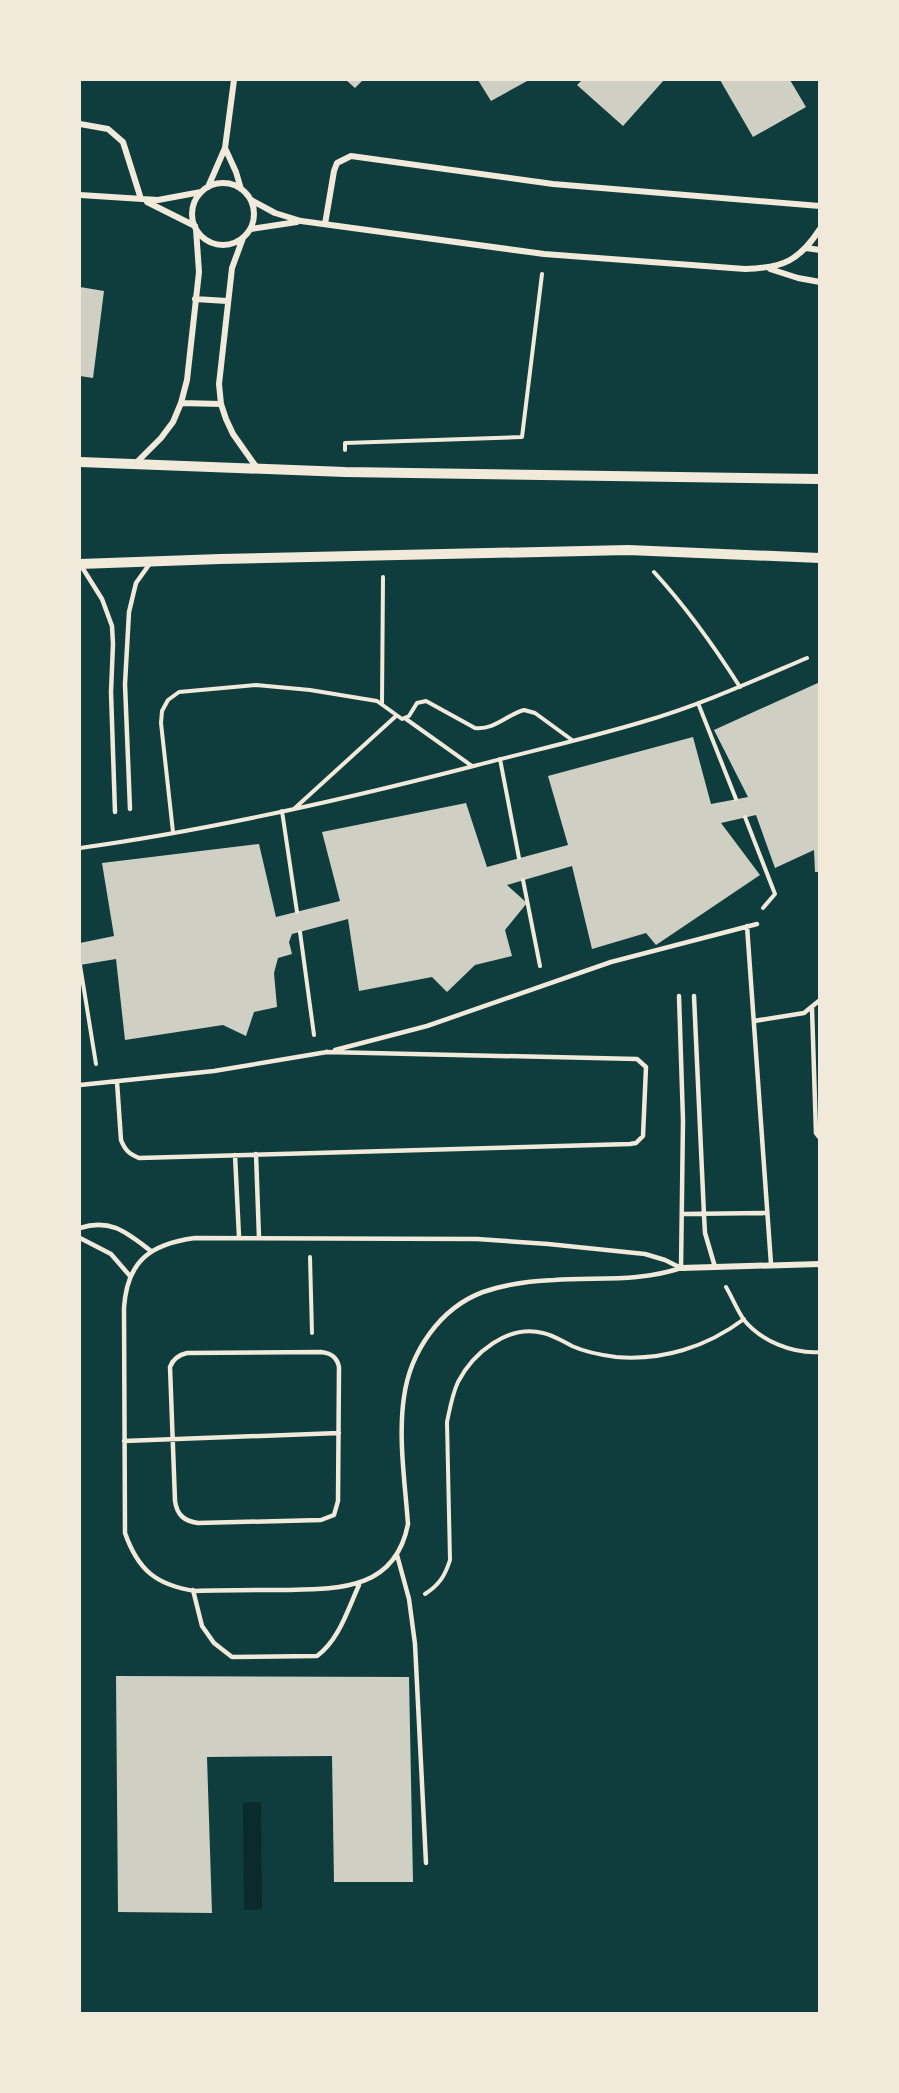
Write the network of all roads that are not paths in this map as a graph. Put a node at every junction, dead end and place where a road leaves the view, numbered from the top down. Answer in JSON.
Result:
{"nodes":[{"id":1,"x":234,"y":80,"type":"edge"},
{"id":2,"x":80,"y":124,"type":"edge"},
{"id":3,"x":225,"y":148,"type":"junction"},
{"id":4,"x":208,"y":187,"type":"junction"},
{"id":5,"x":241,"y":189,"type":"junction"},
{"id":6,"x":201,"y":192,"type":"junction"},
{"id":7,"x":80,"y":195,"type":"edge"},
{"id":8,"x":141,"y":199,"type":"junction"},
{"id":9,"x":251,"y":200,"type":"junction"},
{"id":10,"x":819,"y":206,"type":"edge"},
{"id":11,"x":301,"y":221,"type":"junction"},
{"id":12,"x":325,"y":224,"type":"junction"},
{"id":13,"x":196,"y":227,"type":"junction"},
{"id":14,"x":251,"y":229,"type":"junction"},
{"id":15,"x":819,"y":229,"type":"edge"},
{"id":16,"x":243,"y":238,"type":"junction"},
{"id":17,"x":806,"y":248,"type":"junction"},
{"id":18,"x":819,"y":250,"type":"edge"},
{"id":19,"x":770,"y":268,"type":"junction"},
{"id":20,"x":819,"y":282,"type":"edge"},
{"id":21,"x":195,"y":299,"type":"junction"},
{"id":22,"x":227,"y":301,"type":"junction"},
{"id":23,"x":181,"y":403,"type":"junction"},
{"id":24,"x":221,"y":404,"type":"junction"},
{"id":25,"x":80,"y":462,"type":"edge"},
{"id":26,"x":135,"y":464,"type":"junction"},
{"id":27,"x":257,"y":468,"type":"junction"},
{"id":28,"x":819,"y":479,"type":"edge"},
{"id":29,"x":819,"y":558,"type":"edge"},
{"id":30,"x":152,"y":561,"type":"junction"},
{"id":31,"x":80,"y":564,"type":"edge"},
{"id":32,"x":130,"y":809,"type":"dead end"},
{"id":33,"x":115,"y":812,"type":"dead end"},
{"id":34,"x":757,"y":924,"type":"dead end"},
{"id":35,"x":747,"y":926,"type":"junction"},
{"id":36,"x":679,"y":996,"type":"dead end"},
{"id":37,"x":694,"y":996,"type":"dead end"},
{"id":38,"x":819,"y":1000,"type":"edge"},
{"id":39,"x":812,"y":1008,"type":"junction"},
{"id":40,"x":754,"y":1021,"type":"junction"},
{"id":41,"x":326,"y":1052,"type":"junction"},
{"id":42,"x":117,"y":1082,"type":"junction"},
{"id":43,"x":80,"y":1085,"type":"edge"},
{"id":44,"x":819,"y":1138,"type":"edge"},
{"id":45,"x":256,"y":1154,"type":"junction"},
{"id":46,"x":235,"y":1155,"type":"junction"},
{"id":47,"x":767,"y":1213,"type":"junction"},
{"id":48,"x":682,"y":1214,"type":"junction"},
{"id":49,"x":704,"y":1215,"type":"junction"},
{"id":50,"x":80,"y":1228,"type":"edge"},
{"id":51,"x":80,"y":1238,"type":"edge"},
{"id":52,"x":239,"y":1238,"type":"junction"},
{"id":53,"x":259,"y":1238,"type":"junction"},
{"id":54,"x":151,"y":1251,"type":"junction"},
{"id":55,"x":771,"y":1264,"type":"junction"},
{"id":56,"x":819,"y":1264,"type":"edge"},
{"id":57,"x":715,"y":1267,"type":"junction"},
{"id":58,"x":681,"y":1268,"type":"junction"},
{"id":59,"x":130,"y":1276,"type":"junction"},
{"id":60,"x":339,"y":1433,"type":"junction"},
{"id":61,"x":173,"y":1439,"type":"junction"},
{"id":62,"x":124,"y":1441,"type":"junction"},
{"id":63,"x":397,"y":1555,"type":"junction"},
{"id":64,"x":359,"y":1584,"type":"junction"},
{"id":65,"x":193,"y":1590,"type":"junction"},
{"id":66,"x":426,"y":1863,"type":"dead end"}],
"edges":[{"from":1,"to":3,"type":"street"},
{"from":2,"to":8,"type":"street"},
{"from":3,"to":4,"type":"street"},
{"from":3,"to":5,"type":"street"},
{"from":4,"to":5,"type":"street"},
{"from":4,"to":6,"type":"street"},
{"from":5,"to":9,"type":"street"},
{"from":6,"to":8,"type":"street"},
{"from":6,"to":13,"type":"street"},
{"from":7,"to":8,"type":"street"},
{"from":8,"to":13,"type":"street"},
{"from":9,"to":11,"type":"street"},
{"from":9,"to":14,"type":"street"},
{"from":10,"to":12,"type":"street"},
{"from":11,"to":12,"type":"street"},
{"from":11,"to":14,"type":"street"},
{"from":12,"to":19,"type":"street"},
{"from":13,"to":16,"type":"street"},
{"from":13,"to":21,"type":"street"},
{"from":14,"to":16,"type":"street"},
{"from":15,"to":17,"type":"street"},
{"from":16,"to":22,"type":"street"},
{"from":17,"to":18,"type":"street"},
{"from":17,"to":19,"type":"street"},
{"from":19,"to":20,"type":"street"},
{"from":21,"to":22,"type":"street"},
{"from":21,"to":23,"type":"street"},
{"from":22,"to":24,"type":"street"},
{"from":23,"to":24,"type":"street"},
{"from":23,"to":26,"type":"street"},
{"from":24,"to":27,"type":"street"},
{"from":25,"to":26,"type":"street"},
{"from":26,"to":27,"type":"street"},
{"from":27,"to":28,"type":"street"},
{"from":29,"to":30,"type":"street"},
{"from":30,"to":31,"type":"street"},
{"from":30,"to":32,"type":"lane"},
{"from":31,"to":33,"type":"lane"},
{"from":34,"to":35,"type":"lane"},
{"from":35,"to":40,"type":"lane"},
{"from":35,"to":41,"type":"lane"},
{"from":36,"to":48,"type":"lane"},
{"from":37,"to":49,"type":"lane"},
{"from":38,"to":39,"type":"lane"},
{"from":39,"to":40,"type":"lane"},
{"from":39,"to":44,"type":"lane"},
{"from":40,"to":47,"type":"lane"},
{"from":41,"to":42,"type":"lane"},
{"from":41,"to":45,"type":"lane"},
{"from":42,"to":43,"type":"lane"},
{"from":42,"to":46,"type":"lane"},
{"from":45,"to":46,"type":"lane"},
{"from":45,"to":53,"type":"lane"},
{"from":46,"to":52,"type":"lane"},
{"from":47,"to":49,"type":"lane"},
{"from":47,"to":55,"type":"lane"},
{"from":48,"to":49,"type":"lane"},
{"from":48,"to":58,"type":"lane"},
{"from":49,"to":57,"type":"lane"},
{"from":50,"to":54,"type":"lane"},
{"from":51,"to":59,"type":"lane"},
{"from":52,"to":53,"type":"lane"},
{"from":52,"to":54,"type":"lane"},
{"from":53,"to":58,"type":"lane"},
{"from":54,"to":59,"type":"lane"},
{"from":55,"to":56,"type":"street"},
{"from":55,"to":57,"type":"street"},
{"from":57,"to":58,"type":"street"},
{"from":58,"to":63,"type":"lane"},
{"from":59,"to":62,"type":"lane"},
{"from":60,"to":61,"type":"lane"},
{"from":60,"to":61,"type":"lane"},
{"from":60,"to":61,"type":"lane"},
{"from":61,"to":62,"type":"lane"},
{"from":62,"to":65,"type":"lane"},
{"from":63,"to":64,"type":"lane"},
{"from":63,"to":66,"type":"lane"},
{"from":64,"to":65,"type":"lane"},
{"from":64,"to":65,"type":"lane"}]}
